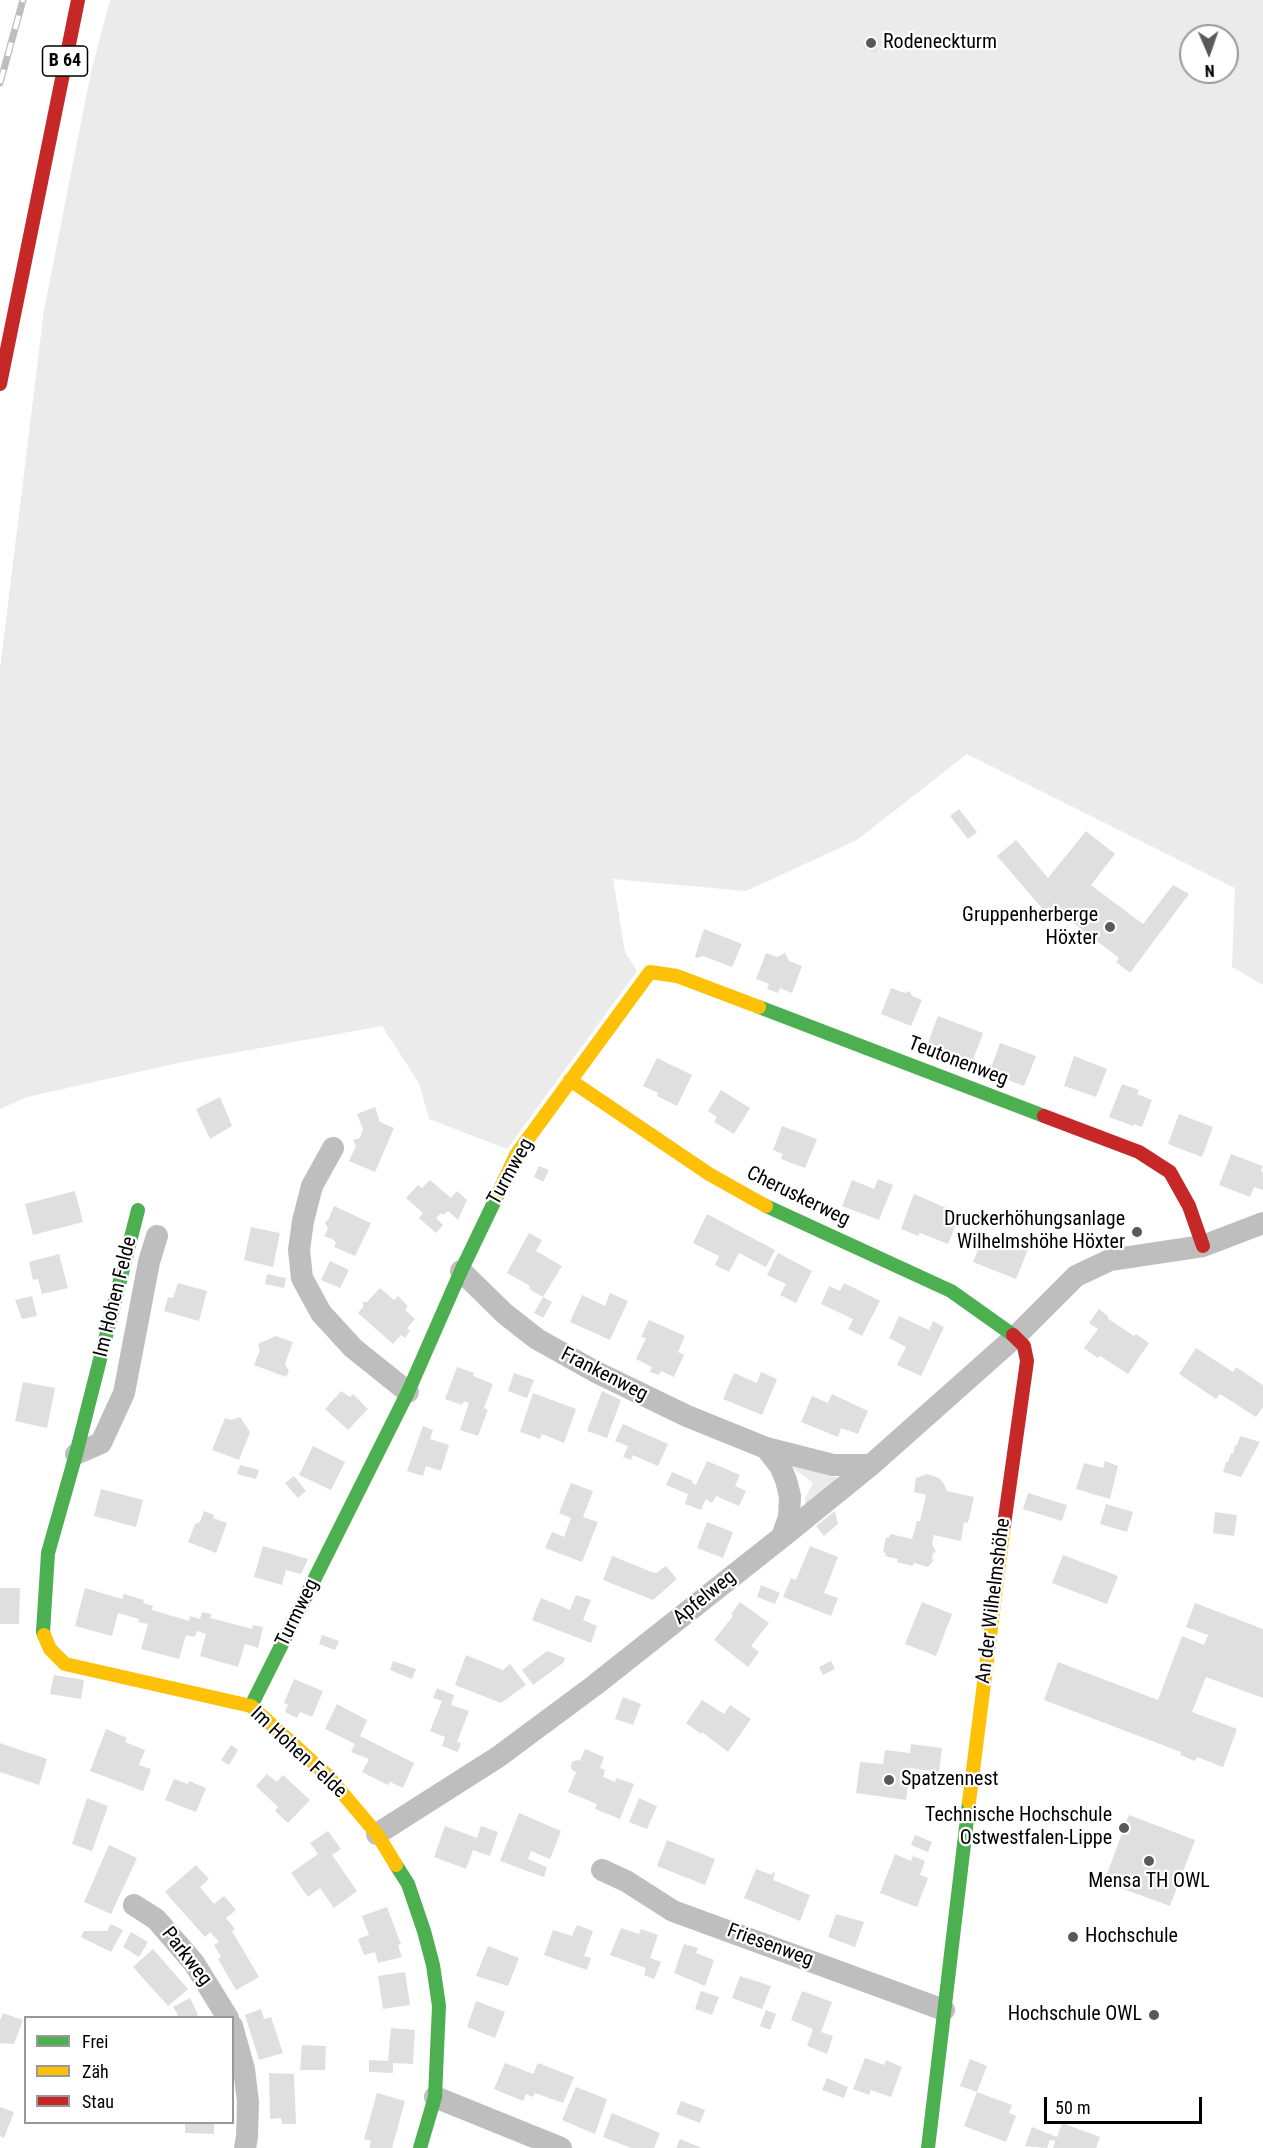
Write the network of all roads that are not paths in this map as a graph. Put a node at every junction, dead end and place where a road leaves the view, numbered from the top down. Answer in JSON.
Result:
{"nodes":[{"id":1,"x":78,"y":0,"type":"edge"},
{"id":2,"x":0,"y":384,"type":"edge"},
{"id":3,"x":650,"y":972,"type":"joint"},
{"id":4,"x":570,"y":1080,"type":"junction"},
{"id":5,"x":333,"y":1148,"type":"dead end"},
{"id":6,"x":138,"y":1210,"type":"dead end"},
{"id":7,"x":1263,"y":1223,"type":"edge"},
{"id":8,"x":157,"y":1236,"type":"dead end"},
{"id":9,"x":1203,"y":1246,"type":"junction"},
{"id":10,"x":461,"y":1271,"type":"junction"},
{"id":11,"x":1015,"y":1337,"type":"junction"},
{"id":12,"x":408,"y":1392,"type":"junction"},
{"id":13,"x":766,"y":1448,"type":"junction"},
{"id":14,"x":76,"y":1454,"type":"junction"},
{"id":15,"x":871,"y":1465,"type":"junction"},
{"id":16,"x":782,"y":1537,"type":"junction"},
{"id":17,"x":252,"y":1706,"type":"junction"},
{"id":18,"x":377,"y":1834,"type":"junction"},
{"id":19,"x":602,"y":1870,"type":"dead end"},
{"id":20,"x":134,"y":1905,"type":"dead end"},
{"id":21,"x":944,"y":2010,"type":"junction"},
{"id":22,"x":227,"y":2016,"type":"edge"},
{"id":23,"x":234,"y":2033,"type":"edge"},
{"id":24,"x":435,"y":2097,"type":"junction"},
{"id":25,"x":245,"y":2148,"type":"edge"},
{"id":26,"x":420,"y":2148,"type":"edge"},
{"id":27,"x":561,"y":2148,"type":"edge"},
{"id":28,"x":928,"y":2148,"type":"edge"}],
"edges":[{"from":1,"to":2,"type":"street","number":"B 64"},
{"from":3,"to":4,"type":"street","name":"Turmweg"},
{"from":3,"to":9,"type":"street","name":"Teutonenweg"},
{"from":4,"to":10,"type":"street","name":"Turmweg"},
{"from":4,"to":11,"type":"street","name":"Cheruskerweg"},
{"from":5,"to":12,"type":"street"},
{"from":6,"to":14,"type":"street","name":"Im Hohen Felde"},
{"from":7,"to":9,"type":"street"},
{"from":8,"to":14,"type":"street","name":"Im Hohen Felde"},
{"from":9,"to":11,"type":"street"},
{"from":10,"to":12,"type":"street","name":"Turmweg"},
{"from":10,"to":13,"type":"street","name":"Frankenweg"},
{"from":11,"to":15,"type":"street","name":"Apfelweg"},
{"from":11,"to":21,"type":"street","name":"An der Wilhelmshöhe"},
{"from":12,"to":17,"type":"street","name":"Turmweg"},
{"from":13,"to":15,"type":"street","name":"Frankenweg"},
{"from":13,"to":16,"type":"street"},
{"from":14,"to":17,"type":"street","name":"Im Hohen Felde"},
{"from":15,"to":16,"type":"street","name":"Apfelweg"},
{"from":16,"to":18,"type":"street","name":"Apfelweg"},
{"from":17,"to":18,"type":"street","name":"Im Hohen Felde"},
{"from":18,"to":24,"type":"street","name":"Im Hohen Felde"},
{"from":19,"to":21,"type":"street","name":"Friesenweg"},
{"from":20,"to":22,"type":"street","name":"Parkweg"},
{"from":21,"to":28,"type":"street","name":"An der Wilhelmshöhe"},
{"from":23,"to":25,"type":"street"},
{"from":24,"to":26,"type":"street","name":"Im Hohen Felde"},
{"from":24,"to":27,"type":"street"}]}
